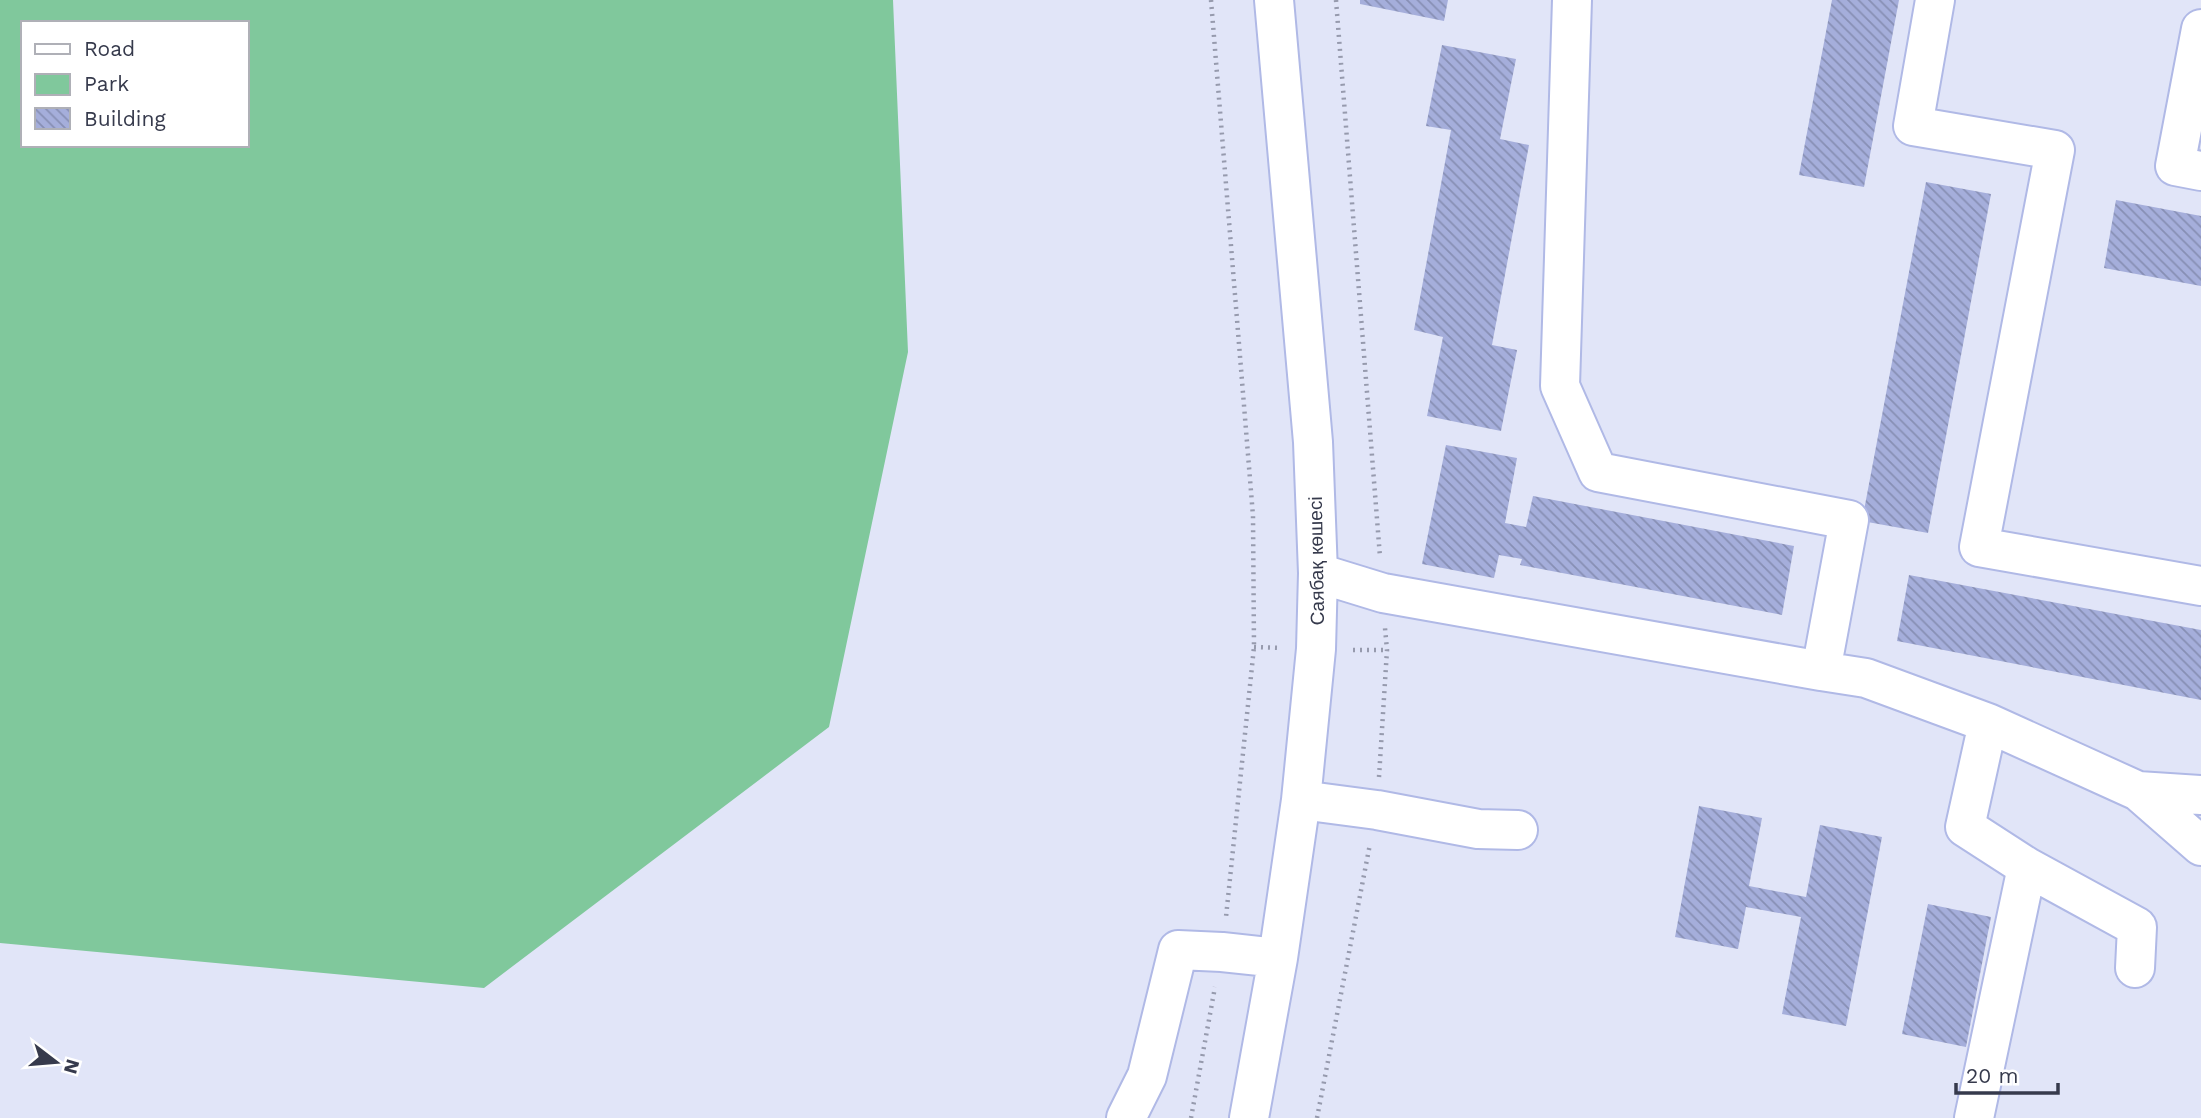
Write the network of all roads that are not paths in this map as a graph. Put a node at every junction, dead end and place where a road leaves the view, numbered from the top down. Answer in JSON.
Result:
{"nodes":[{"id":1,"x":1274,"y":0,"type":"edge"},
{"id":2,"x":1572,"y":0,"type":"edge"},
{"id":3,"x":1935,"y":0,"type":"edge"},
{"id":4,"x":2201,"y":29,"type":"edge"},
{"id":5,"x":2196,"y":78,"type":"edge"},
{"id":6,"x":2201,"y":171,"type":"edge"},
{"id":7,"x":1318,"y":573,"type":"junction"},
{"id":8,"x":2201,"y":586,"type":"edge"},
{"id":9,"x":1821,"y":671,"type":"junction"},
{"id":10,"x":1988,"y":723,"type":"junction"},
{"id":11,"x":2138,"y":791,"type":"junction"},
{"id":12,"x":2201,"y":795,"type":"edge"},
{"id":13,"x":1301,"y":800,"type":"junction"},
{"id":14,"x":1521,"y":816,"type":"dead end"},
{"id":15,"x":2201,"y":846,"type":"edge"},
{"id":16,"x":2027,"y":867,"type":"junction"},
{"id":17,"x":1278,"y":958,"type":"junction"},
{"id":18,"x":2136,"y":968,"type":"dead end"},
{"id":19,"x":1126,"y":1118,"type":"edge"},
{"id":20,"x":1250,"y":1118,"type":"edge"},
{"id":21,"x":1974,"y":1118,"type":"edge"}],
"edges":[{"from":1,"to":7,"type":"street","name":"Саябақ көшесі"},
{"from":2,"to":9,"type":"street"},
{"from":3,"to":8,"type":"street"},
{"from":4,"to":5,"type":"street"},
{"from":5,"to":6,"type":"street"},
{"from":7,"to":9,"type":"street"},
{"from":7,"to":13,"type":"street","name":"Саябақ көшесі"},
{"from":9,"to":10,"type":"street"},
{"from":10,"to":11,"type":"street"},
{"from":10,"to":16,"type":"street"},
{"from":11,"to":12,"type":"street"},
{"from":11,"to":15,"type":"street"},
{"from":13,"to":14,"type":"street"},
{"from":13,"to":17,"type":"street","name":"Саябақ көшесі"},
{"from":16,"to":18,"type":"street"},
{"from":16,"to":21,"type":"street"},
{"from":17,"to":19,"type":"street"},
{"from":17,"to":20,"type":"street","name":"Саябақ көшесі"}]}
